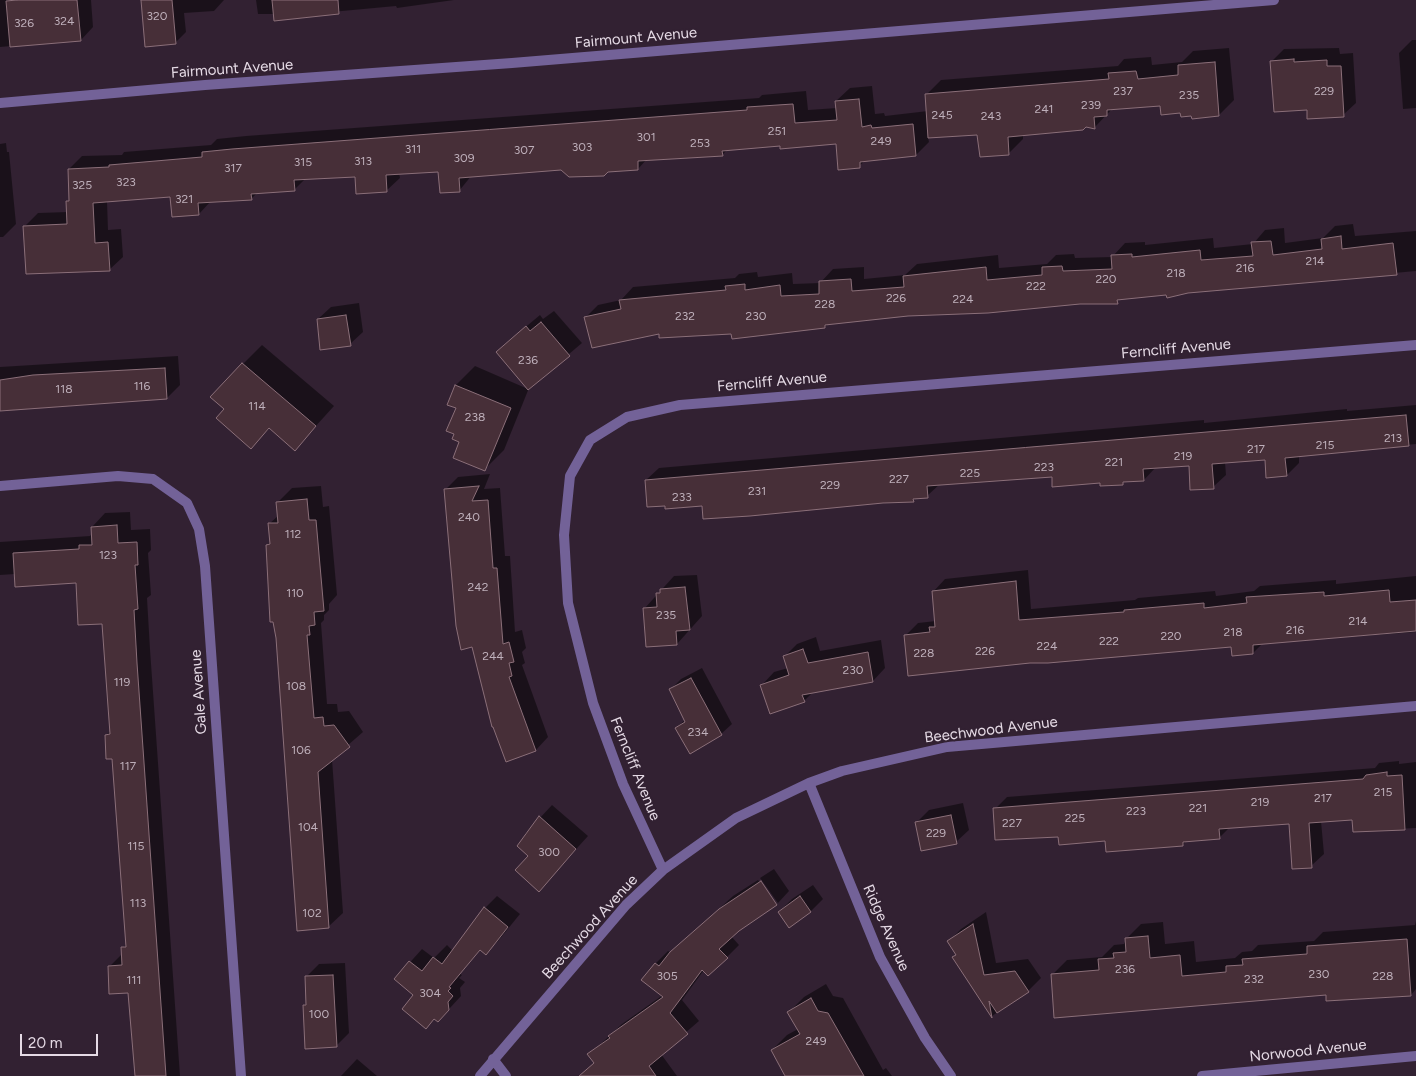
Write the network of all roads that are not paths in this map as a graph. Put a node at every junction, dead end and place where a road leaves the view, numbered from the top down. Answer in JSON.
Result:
{"nodes":[{"id":1,"x":1274,"y":0,"type":"edge"},
{"id":2,"x":0,"y":103,"type":"edge"},
{"id":3,"x":1416,"y":345,"type":"edge"},
{"id":4,"x":0,"y":486,"type":"edge"},
{"id":5,"x":1416,"y":706,"type":"edge"},
{"id":6,"x":809,"y":784,"type":"junction"},
{"id":7,"x":663,"y":870,"type":"junction"},
{"id":8,"x":1416,"y":1056,"type":"edge"},
{"id":9,"x":493,"y":1059,"type":"junction"},
{"id":10,"x":241,"y":1076,"type":"edge"},
{"id":11,"x":480,"y":1076,"type":"edge"},
{"id":12,"x":506,"y":1076,"type":"edge"},
{"id":13,"x":951,"y":1076,"type":"edge"},
{"id":14,"x":1202,"y":1076,"type":"edge"}],
"edges":[{"from":1,"to":2,"type":"street","name":"Fairmount Avenue"},
{"from":3,"to":7,"type":"street","name":"Ferncliff Avenue"},
{"from":4,"to":10,"type":"street","name":"Gale Avenue"},
{"from":5,"to":6,"type":"street","name":"Beechwood Avenue"},
{"from":6,"to":7,"type":"street","name":"Beechwood Avenue"},
{"from":6,"to":13,"type":"street","name":"Ridge Avenue"},
{"from":7,"to":9,"type":"street","name":"Beechwood Avenue"},
{"from":8,"to":14,"type":"street","name":"Norwood Avenue"},
{"from":9,"to":11,"type":"street","name":"Beechwood Avenue"},
{"from":9,"to":12,"type":"street"}]}
